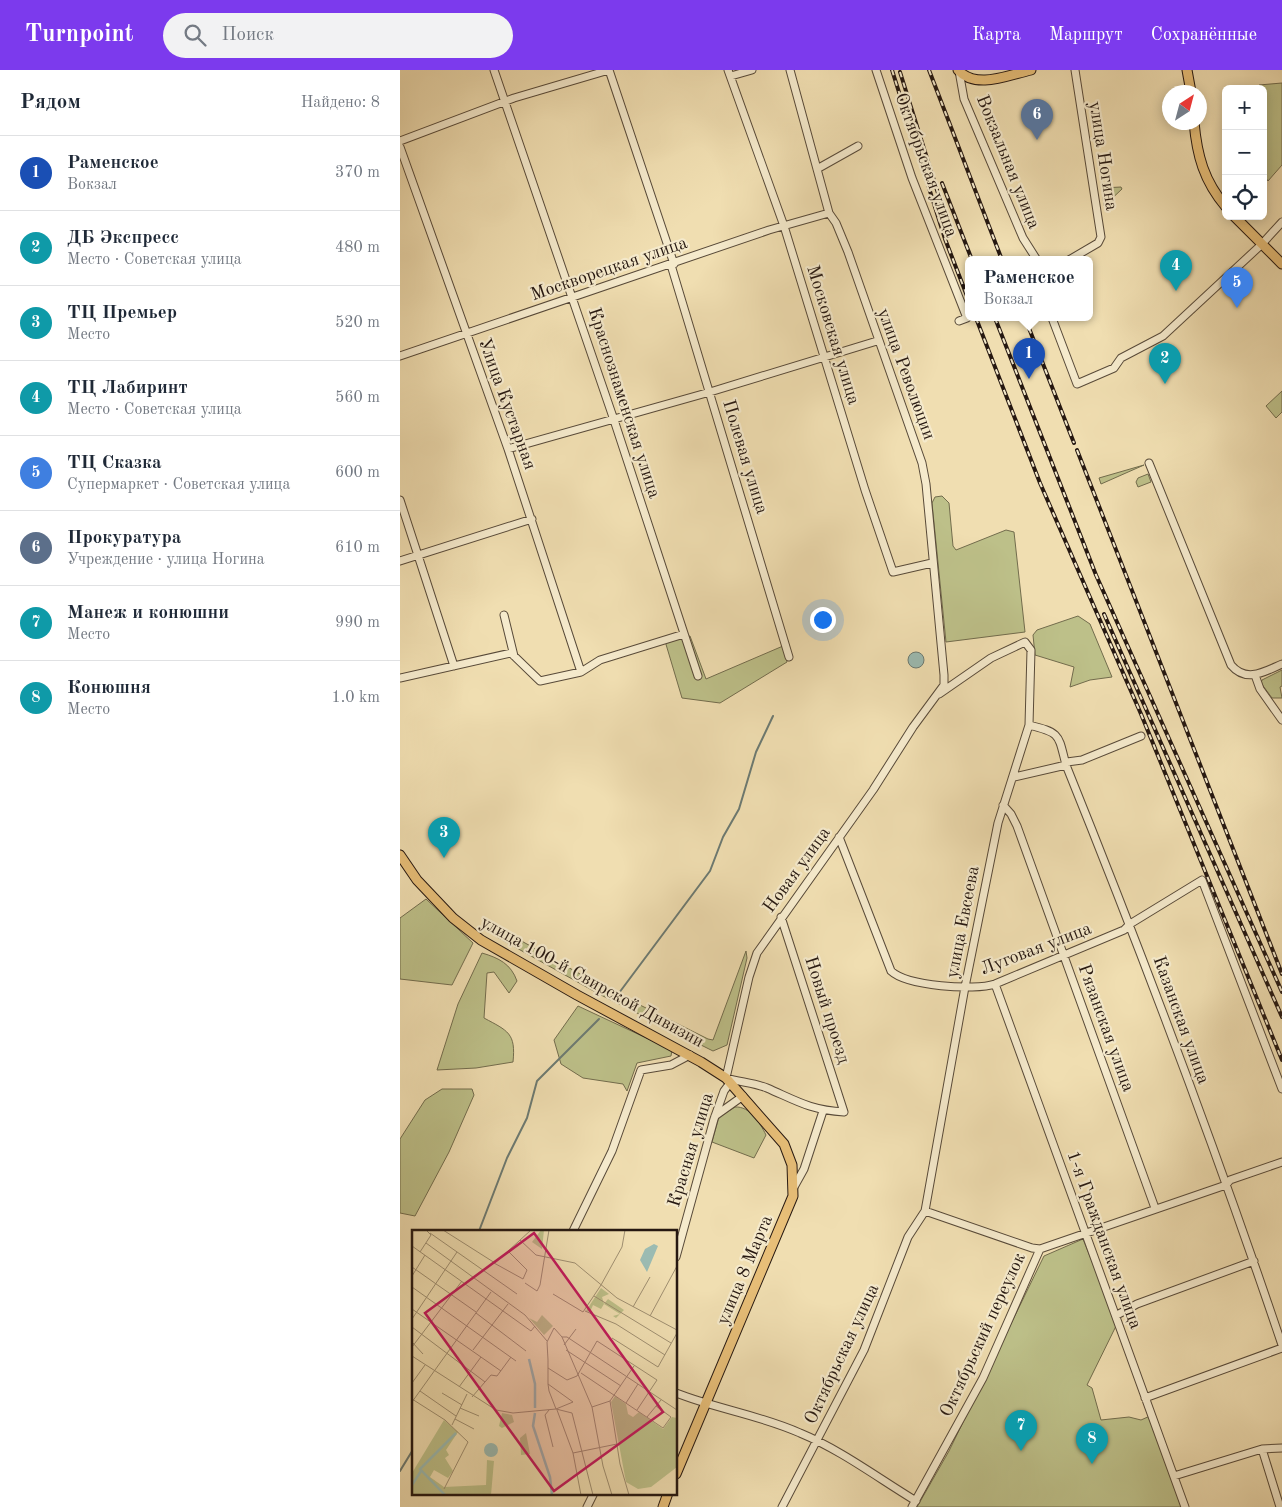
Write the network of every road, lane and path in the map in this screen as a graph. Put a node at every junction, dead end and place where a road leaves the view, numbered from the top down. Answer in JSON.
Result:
{"nodes":[{"id":1,"x":494,"y":70,"type":"edge"},
{"id":2,"x":609,"y":70,"type":"edge"},
{"id":3,"x":752,"y":70,"type":"edge"},
{"id":4,"x":790,"y":70,"type":"edge"},
{"id":5,"x":876,"y":70,"type":"edge"},
{"id":6,"x":1031,"y":70,"type":"edge"},
{"id":7,"x":1075,"y":70,"type":"edge"},
{"id":8,"x":1187,"y":70,"type":"edge"},
{"id":9,"x":959,"y":71,"type":"edge"},
{"id":10,"x":729,"y":73,"type":"edge"},
{"id":11,"x":1189,"y":85,"type":"edge"},
{"id":12,"x":505,"y":102,"type":"junction"},
{"id":13,"x":1195,"y":130,"type":"edge"},
{"id":14,"x":400,"y":141,"type":"edge"},
{"id":15,"x":858,"y":146,"type":"dead end"},
{"id":16,"x":400,"y":147,"type":"edge"},
{"id":17,"x":817,"y":168,"type":"junction"},
{"id":18,"x":1222,"y":202,"type":"edge"},
{"id":19,"x":829,"y":213,"type":"junction"},
{"id":20,"x":1238,"y":220,"type":"edge"},
{"id":21,"x":1282,"y":222,"type":"edge"},
{"id":22,"x":784,"y":226,"type":"junction"},
{"id":23,"x":1261,"y":244,"type":"junction"},
{"id":24,"x":1034,"y":256,"type":"edge"},
{"id":25,"x":1076,"y":256,"type":"edge"},
{"id":26,"x":1282,"y":264,"type":"edge"},
{"id":27,"x":672,"y":265,"type":"junction"},
{"id":28,"x":573,"y":298,"type":"junction"},
{"id":29,"x":965,"y":313,"type":"edge"},
{"id":30,"x":965,"y":319,"type":"edge"},
{"id":31,"x":959,"y":321,"type":"dead end"},
{"id":32,"x":1053,"y":321,"type":"edge"},
{"id":33,"x":465,"y":334,"type":"junction"},
{"id":34,"x":878,"y":341,"type":"junction"},
{"id":35,"x":400,"y":356,"type":"edge"},
{"id":36,"x":824,"y":358,"type":"junction"},
{"id":37,"x":710,"y":392,"type":"junction"},
{"id":38,"x":614,"y":420,"type":"junction"},
{"id":39,"x":508,"y":449,"type":"junction"},
{"id":40,"x":1149,"y":463,"type":"dead end"},
{"id":41,"x":400,"y":500,"type":"edge"},
{"id":42,"x":532,"y":520,"type":"junction"},
{"id":43,"x":418,"y":556,"type":"junction"},
{"id":44,"x":400,"y":561,"type":"edge"},
{"id":45,"x":932,"y":563,"type":"junction"},
{"id":46,"x":504,"y":615,"type":"dead end"},
{"id":47,"x":684,"y":634,"type":"junction"},
{"id":48,"x":514,"y":656,"type":"junction"},
{"id":49,"x":789,"y":657,"type":"dead end"},
{"id":50,"x":1282,"y":664,"type":"edge"},
{"id":51,"x":454,"y":666,"type":"junction"},
{"id":52,"x":581,"y":672,"type":"junction"},
{"id":53,"x":1255,"y":675,"type":"junction"},
{"id":54,"x":698,"y":676,"type":"dead end"},
{"id":55,"x":400,"y":678,"type":"edge"},
{"id":56,"x":935,"y":697,"type":"junction"},
{"id":57,"x":1282,"y":720,"type":"edge"},
{"id":58,"x":1029,"y":725,"type":"junction"},
{"id":59,"x":1141,"y":736,"type":"dead end"},
{"id":60,"x":1066,"y":765,"type":"junction"},
{"id":61,"x":1014,"y":778,"type":"junction"},
{"id":62,"x":1003,"y":805,"type":"junction"},
{"id":63,"x":839,"y":837,"type":"junction"},
{"id":64,"x":400,"y":854,"type":"edge"},
{"id":65,"x":781,"y":917,"type":"junction"},
{"id":66,"x":1130,"y":924,"type":"junction"},
{"id":67,"x":1064,"y":955,"type":"junction"},
{"id":68,"x":995,"y":984,"type":"junction"},
{"id":69,"x":966,"y":987,"type":"junction"},
{"id":70,"x":690,"y":1055,"type":"junction"},
{"id":71,"x":730,"y":1083,"type":"junction"},
{"id":72,"x":1282,"y":1089,"type":"edge"},
{"id":73,"x":743,"y":1096,"type":"junction"},
{"id":74,"x":823,"y":1110,"type":"junction"},
{"id":75,"x":715,"y":1116,"type":"junction"},
{"id":76,"x":1282,"y":1162,"type":"edge"},
{"id":77,"x":1226,"y":1185,"type":"junction"},
{"id":78,"x":794,"y":1187,"type":"junction"},
{"id":79,"x":1155,"y":1208,"type":"junction"},
{"id":80,"x":925,"y":1211,"type":"junction"},
{"id":81,"x":573,"y":1230,"type":"edge"},
{"id":82,"x":1085,"y":1234,"type":"junction"},
{"id":83,"x":1040,"y":1249,"type":"junction"},
{"id":84,"x":678,"y":1250,"type":"edge"},
{"id":85,"x":1254,"y":1261,"type":"junction"},
{"id":86,"x":1117,"y":1315,"type":"junction"},
{"id":87,"x":1282,"y":1346,"type":"edge"},
{"id":88,"x":678,"y":1394,"type":"edge"},
{"id":89,"x":1146,"y":1398,"type":"junction"},
{"id":90,"x":705,"y":1404,"type":"junction"},
{"id":91,"x":818,"y":1441,"type":"junction"},
{"id":92,"x":1282,"y":1448,"type":"edge"},
{"id":93,"x":1262,"y":1449,"type":"junction"},
{"id":94,"x":678,"y":1469,"type":"edge"},
{"id":95,"x":1174,"y":1476,"type":"junction"},
{"id":96,"x":594,"y":1494,"type":"edge"},
{"id":97,"x":668,"y":1494,"type":"edge"},
{"id":98,"x":914,"y":1504,"type":"edge"},
{"id":99,"x":587,"y":1507,"type":"edge"},
{"id":100,"x":662,"y":1507,"type":"edge"},
{"id":101,"x":782,"y":1507,"type":"edge"},
{"id":102,"x":1186,"y":1507,"type":"edge"},
{"id":103,"x":1280,"y":1507,"type":"edge"}],
"edges":[{"from":1,"to":12,"type":"street","name":"Краснознаменская улица"},
{"from":2,"to":12,"type":"street"},
{"from":2,"to":27,"type":"street","name":"Полевая улица"},
{"from":3,"to":10,"type":"street"},
{"from":4,"to":17,"type":"street","name":"улица Революции"},
{"from":5,"to":29,"type":"street","name":"Октябрьская улица"},
{"from":6,"to":9,"type":"main road"},
{"from":7,"to":25,"type":"street","name":"улица Ногина"},
{"from":8,"to":11,"type":"main road"},
{"from":9,"to":24,"type":"street","name":"Вокзальная улица"},
{"from":10,"to":22,"type":"street","name":"Московская улица"},
{"from":12,"to":14,"type":"street"},
{"from":12,"to":28,"type":"street","name":"Краснознаменская улица"},
{"from":13,"to":18,"type":"main road"},
{"from":15,"to":17,"type":"street"},
{"from":16,"to":33,"type":"street","name":"Улица Кустарная"},
{"from":17,"to":19,"type":"street","name":"улица Революции"},
{"from":19,"to":22,"type":"street","name":"Москворецкая улица"},
{"from":19,"to":34,"type":"street","name":"улица Революции"},
{"from":20,"to":23,"type":"main road"},
{"from":21,"to":23,"type":"street"},
{"from":22,"to":27,"type":"street","name":"Москворецкая улица"},
{"from":22,"to":36,"type":"street","name":"Московская улица"},
{"from":23,"to":26,"type":"main road"},
{"from":23,"to":32,"type":"street"},
{"from":27,"to":28,"type":"street","name":"Москворецкая улица"},
{"from":27,"to":37,"type":"street","name":"Полевая улица"},
{"from":28,"to":33,"type":"street","name":"Москворецкая улица"},
{"from":28,"to":38,"type":"street","name":"Краснознаменская улица"},
{"from":30,"to":31,"type":"street","name":"Октябрьская улица"},
{"from":33,"to":35,"type":"street","name":"Москворецкая улица"},
{"from":33,"to":39,"type":"street","name":"Улица Кустарная"},
{"from":34,"to":36,"type":"street"},
{"from":34,"to":45,"type":"street","name":"улица Революции"},
{"from":36,"to":37,"type":"street"},
{"from":36,"to":45,"type":"street","name":"Московская улица"},
{"from":37,"to":38,"type":"street"},
{"from":37,"to":49,"type":"street","name":"Полевая улица"},
{"from":38,"to":39,"type":"street"},
{"from":38,"to":47,"type":"street","name":"Краснознаменская улица"},
{"from":39,"to":42,"type":"street","name":"Улица Кустарная"},
{"from":40,"to":53,"type":"street"},
{"from":41,"to":43,"type":"street"},
{"from":42,"to":43,"type":"street"},
{"from":42,"to":52,"type":"street","name":"Улица Кустарная"},
{"from":43,"to":44,"type":"street"},
{"from":43,"to":51,"type":"street"},
{"from":45,"to":56,"type":"street","name":"улица Революции"},
{"from":46,"to":48,"type":"street"},
{"from":47,"to":52,"type":"street"},
{"from":47,"to":54,"type":"street","name":"Краснознаменская улица"},
{"from":48,"to":51,"type":"street"},
{"from":48,"to":52,"type":"street"},
{"from":50,"to":53,"type":"street"},
{"from":51,"to":55,"type":"street"},
{"from":53,"to":57,"type":"street"},
{"from":56,"to":58,"type":"street","name":"улица Евсеева"},
{"from":56,"to":63,"type":"street","name":"Новая улица"},
{"from":58,"to":60,"type":"street","name":"Казанская улица"},
{"from":58,"to":61,"type":"street","name":"улица Евсеева"},
{"from":59,"to":60,"type":"street"},
{"from":60,"to":61,"type":"street"},
{"from":60,"to":66,"type":"street","name":"Казанская улица"},
{"from":61,"to":62,"type":"street","name":"улица Евсеева"},
{"from":62,"to":67,"type":"street","name":"Рязанская улица"},
{"from":62,"to":69,"type":"street","name":"улица Евсеева"},
{"from":63,"to":65,"type":"street","name":"Новая улица"},
{"from":63,"to":69,"type":"street","name":"Луговая улица"},
{"from":64,"to":70,"type":"main road","name":"улица 100-й Свирской Дивизии"},
{"from":65,"to":71,"type":"street","name":"Новая улица"},
{"from":65,"to":74,"type":"street","name":"Новый проезд"},
{"from":66,"to":67,"type":"street","name":"Луговая улица"},
{"from":66,"to":72,"type":"street","name":"Луговая улица"},
{"from":66,"to":77,"type":"street","name":"Казанская улица"},
{"from":67,"to":68,"type":"street","name":"Луговая улица"},
{"from":67,"to":79,"type":"street","name":"Рязанская улица"},
{"from":68,"to":69,"type":"street","name":"Луговая улица"},
{"from":68,"to":82,"type":"street","name":"1-я Гражданская улица"},
{"from":69,"to":80,"type":"street","name":"улица Евсеева"},
{"from":70,"to":71,"type":"main road","name":"улица 100-й Свирской Дивизии"},
{"from":70,"to":81,"type":"street"},
{"from":71,"to":73,"type":"main road","name":"улица 8 Марта"},
{"from":71,"to":74,"type":"street"},
{"from":71,"to":75,"type":"street","name":"Красная улица"},
{"from":73,"to":75,"type":"street"},
{"from":73,"to":78,"type":"main road","name":"улица 8 Марта"},
{"from":74,"to":78,"type":"street"},
{"from":75,"to":84,"type":"street","name":"Красная улица"},
{"from":76,"to":77,"type":"street","name":"Октябрьский переулок"},
{"from":77,"to":79,"type":"street","name":"Октябрьский переулок"},
{"from":77,"to":85,"type":"street","name":"Казанская улица"},
{"from":78,"to":90,"type":"main road","name":"улица 8 Марта"},
{"from":79,"to":82,"type":"street","name":"Октябрьский переулок"},
{"from":80,"to":83,"type":"street"},
{"from":80,"to":91,"type":"street","name":"Октябрьская улица"},
{"from":82,"to":83,"type":"street","name":"Октябрьский переулок"},
{"from":82,"to":86,"type":"street","name":"1-я Гражданская улица"},
{"from":83,"to":98,"type":"street","name":"Октябрьский переулок"},
{"from":85,"to":86,"type":"street"},
{"from":85,"to":87,"type":"street","name":"Казанская улица"},
{"from":86,"to":89,"type":"street","name":"1-я Гражданская улица"},
{"from":87,"to":89,"type":"street"},
{"from":88,"to":90,"type":"street"},
{"from":89,"to":95,"type":"street","name":"1-я Гражданская улица"},
{"from":90,"to":91,"type":"street"},
{"from":90,"to":94,"type":"main road","name":"улица 8 Марта"},
{"from":91,"to":98,"type":"street"},
{"from":91,"to":101,"type":"street","name":"Октябрьская улица"},
{"from":92,"to":93,"type":"street"},
{"from":93,"to":95,"type":"street"},
{"from":93,"to":103,"type":"street"},
{"from":95,"to":102,"type":"street","name":"1-я Гражданская улица"},
{"from":96,"to":99,"type":"street"},
{"from":97,"to":100,"type":"main road"}]}
